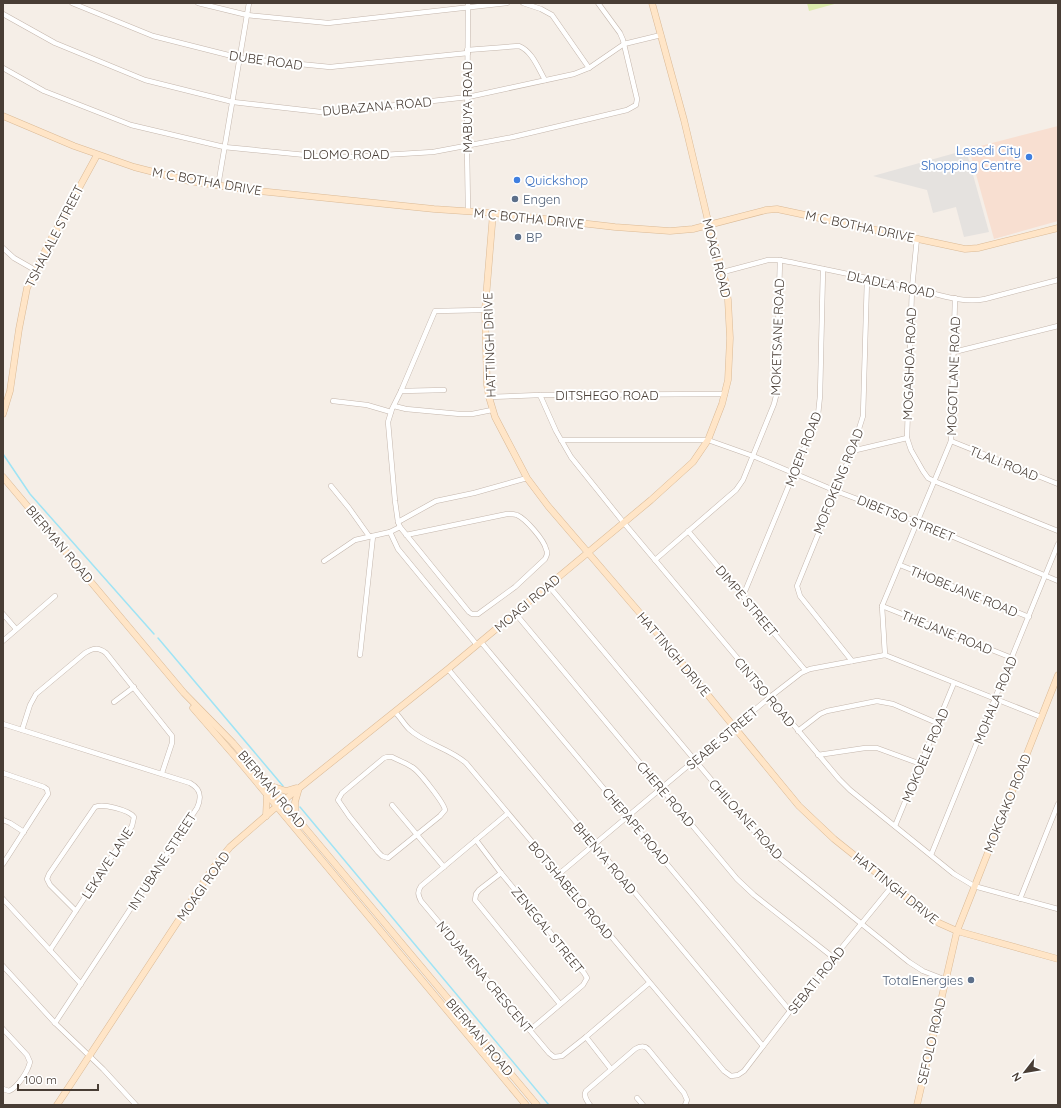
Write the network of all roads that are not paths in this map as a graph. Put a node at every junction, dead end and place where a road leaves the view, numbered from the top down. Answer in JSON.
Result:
{"nodes":[{"id":1,"x":72,"y":3,"type":"edge"},
{"id":2,"x":198,"y":3,"type":"edge"},
{"id":3,"x":249,"y":3,"type":"edge"},
{"id":4,"x":507,"y":3,"type":"edge"},
{"id":5,"x":523,"y":3,"type":"edge"},
{"id":6,"x":598,"y":3,"type":"edge"},
{"id":7,"x":652,"y":3,"type":"edge"},
{"id":8,"x":468,"y":5,"type":"edge"},
{"id":9,"x":3,"y":14,"type":"edge"},
{"id":10,"x":247,"y":15,"type":"junction"},
{"id":11,"x":661,"y":35,"type":"junction"},
{"id":12,"x":624,"y":44,"type":"junction"},
{"id":13,"x":468,"y":51,"type":"junction"},
{"id":14,"x":240,"y":58,"type":"junction"},
{"id":15,"x":3,"y":68,"type":"edge"},
{"id":16,"x":590,"y":68,"type":"junction"},
{"id":17,"x":545,"y":80,"type":"junction"},
{"id":18,"x":468,"y":97,"type":"junction"},
{"id":19,"x":233,"y":102,"type":"junction"},
{"id":20,"x":3,"y":116,"type":"edge"},
{"id":21,"x":224,"y":147,"type":"junction"},
{"id":22,"x":467,"y":147,"type":"junction"},
{"id":23,"x":97,"y":155,"type":"junction"},
{"id":24,"x":218,"y":186,"type":"junction"},
{"id":25,"x":468,"y":211,"type":"junction"},
{"id":26,"x":493,"y":213,"type":"junction"},
{"id":27,"x":709,"y":225,"type":"junction"},
{"id":28,"x":1058,"y":228,"type":"edge"},
{"id":29,"x":917,"y":238,"type":"junction"},
{"id":30,"x":3,"y":248,"type":"edge"},
{"id":31,"x":780,"y":260,"type":"junction"},
{"id":32,"x":823,"y":269,"type":"junction"},
{"id":33,"x":35,"y":270,"type":"junction"},
{"id":34,"x":723,"y":272,"type":"junction"},
{"id":35,"x":867,"y":279,"type":"junction"},
{"id":36,"x":1058,"y":280,"type":"edge"},
{"id":37,"x":912,"y":288,"type":"junction"},
{"id":38,"x":955,"y":298,"type":"junction"},
{"id":39,"x":485,"y":310,"type":"junction"},
{"id":40,"x":1058,"y":326,"type":"edge"},
{"id":41,"x":954,"y":352,"type":"junction"},
{"id":42,"x":444,"y":390,"type":"dead end"},
{"id":43,"x":401,"y":391,"type":"junction"},
{"id":44,"x":725,"y":394,"type":"junction"},
{"id":45,"x":540,"y":395,"type":"junction"},
{"id":46,"x":489,"y":397,"type":"junction"},
{"id":47,"x":333,"y":402,"type":"dead end"},
{"id":48,"x":394,"y":406,"type":"junction"},
{"id":49,"x":492,"y":410,"type":"junction"},
{"id":50,"x":391,"y":412,"type":"junction"},
{"id":51,"x":3,"y":414,"type":"edge"},
{"id":52,"x":907,"y":438,"type":"junction"},
{"id":53,"x":561,"y":440,"type":"junction"},
{"id":54,"x":708,"y":440,"type":"junction"},
{"id":55,"x":951,"y":441,"type":"junction"},
{"id":56,"x":852,"y":450,"type":"junction"},
{"id":57,"x":753,"y":456,"type":"junction"},
{"id":58,"x":795,"y":473,"type":"junction"},
{"id":59,"x":3,"y":477,"type":"edge"},
{"id":60,"x":527,"y":478,"type":"junction"},
{"id":61,"x":3,"y":481,"type":"edge"},
{"id":62,"x":934,"y":481,"type":"junction"},
{"id":63,"x":1058,"y":484,"type":"edge"},
{"id":64,"x":331,"y":486,"type":"dead end"},
{"id":65,"x":836,"y":491,"type":"junction"},
{"id":66,"x":918,"y":522,"type":"junction"},
{"id":67,"x":624,"y":523,"type":"junction"},
{"id":68,"x":399,"y":525,"type":"junction"},
{"id":69,"x":688,"y":531,"type":"junction"},
{"id":70,"x":1058,"y":531,"type":"edge"},
{"id":71,"x":390,"y":532,"type":"junction"},
{"id":72,"x":406,"y":535,"type":"junction"},
{"id":73,"x":371,"y":536,"type":"junction"},
{"id":74,"x":1058,"y":544,"type":"edge"},
{"id":75,"x":588,"y":553,"type":"junction"},
{"id":76,"x":655,"y":560,"type":"junction"},
{"id":77,"x":324,"y":561,"type":"dead end"},
{"id":78,"x":900,"y":565,"type":"junction"},
{"id":79,"x":1045,"y":576,"type":"junction"},
{"id":80,"x":1058,"y":581,"type":"edge"},
{"id":81,"x":548,"y":585,"type":"junction"},
{"id":82,"x":55,"y":596,"type":"dead end"},
{"id":83,"x":743,"y":596,"type":"junction"},
{"id":84,"x":882,"y":606,"type":"junction"},
{"id":85,"x":515,"y":613,"type":"junction"},
{"id":86,"x":3,"y":614,"type":"edge"},
{"id":87,"x":1029,"y":617,"type":"junction"},
{"id":88,"x":16,"y":629,"type":"junction"},
{"id":89,"x":3,"y":641,"type":"edge"},
{"id":90,"x":479,"y":643,"type":"junction"},
{"id":91,"x":360,"y":655,"type":"dead end"},
{"id":92,"x":885,"y":656,"type":"junction"},
{"id":93,"x":1012,"y":658,"type":"junction"},
{"id":94,"x":852,"y":661,"type":"junction"},
{"id":95,"x":448,"y":669,"type":"junction"},
{"id":96,"x":805,"y":670,"type":"junction"},
{"id":97,"x":1058,"y":675,"type":"edge"},
{"id":98,"x":954,"y":683,"type":"junction"},
{"id":99,"x":134,"y":687,"type":"junction"},
{"id":100,"x":770,"y":697,"type":"junction"},
{"id":101,"x":996,"y":700,"type":"junction"},
{"id":102,"x":114,"y":702,"type":"dead end"},
{"id":103,"x":395,"y":712,"type":"junction"},
{"id":104,"x":1041,"y":717,"type":"junction"},
{"id":105,"x":937,"y":723,"type":"junction"},
{"id":106,"x":3,"y":724,"type":"edge"},
{"id":107,"x":735,"y":728,"type":"junction"},
{"id":108,"x":22,"y":730,"type":"junction"},
{"id":109,"x":798,"y":731,"type":"junction"},
{"id":110,"x":818,"y":755,"type":"junction"},
{"id":111,"x":695,"y":761,"type":"junction"},
{"id":112,"x":921,"y":764,"type":"junction"},
{"id":113,"x":162,"y":773,"type":"junction"},
{"id":114,"x":3,"y":774,"type":"edge"},
{"id":115,"x":269,"y":785,"type":"junction"},
{"id":116,"x":299,"y":788,"type":"junction"},
{"id":117,"x":662,"y":789,"type":"junction"},
{"id":118,"x":267,"y":794,"type":"junction"},
{"id":119,"x":283,"y":801,"type":"junction"},
{"id":120,"x":1058,"y":804,"type":"edge"},
{"id":121,"x":392,"y":805,"type":"dead end"},
{"id":122,"x":276,"y":807,"type":"junction"},
{"id":123,"x":507,"y":814,"type":"junction"},
{"id":124,"x":266,"y":816,"type":"junction"},
{"id":125,"x":295,"y":816,"type":"junction"},
{"id":126,"x":628,"y":816,"type":"junction"},
{"id":127,"x":3,"y":820,"type":"edge"},
{"id":128,"x":895,"y":826,"type":"junction"},
{"id":129,"x":24,"y":832,"type":"junction"},
{"id":130,"x":417,"y":835,"type":"junction"},
{"id":131,"x":476,"y":840,"type":"junction"},
{"id":132,"x":594,"y":844,"type":"junction"},
{"id":133,"x":931,"y":855,"type":"junction"},
{"id":134,"x":3,"y":864,"type":"edge"},
{"id":135,"x":444,"y":866,"type":"junction"},
{"id":136,"x":501,"y":873,"type":"junction"},
{"id":137,"x":559,"y":874,"type":"junction"},
{"id":138,"x":893,"y":885,"type":"junction"},
{"id":139,"x":974,"y":886,"type":"junction"},
{"id":140,"x":3,"y":899,"type":"edge"},
{"id":141,"x":1020,"y":899,"type":"junction"},
{"id":142,"x":1058,"y":909,"type":"edge"},
{"id":143,"x":76,"y":911,"type":"junction"},
{"id":144,"x":861,"y":924,"type":"junction"},
{"id":145,"x":957,"y":931,"type":"junction"},
{"id":146,"x":50,"y":950,"type":"junction"},
{"id":147,"x":834,"y":958,"type":"junction"},
{"id":148,"x":1058,"y":959,"type":"edge"},
{"id":149,"x":3,"y":966,"type":"edge"},
{"id":150,"x":946,"y":980,"type":"junction"},
{"id":151,"x":649,"y":983,"type":"junction"},
{"id":152,"x":81,"y":984,"type":"junction"},
{"id":153,"x":560,"y":1004,"type":"junction"},
{"id":154,"x":790,"y":1011,"type":"junction"},
{"id":155,"x":55,"y":1023,"type":"junction"},
{"id":156,"x":3,"y":1029,"type":"edge"},
{"id":157,"x":530,"y":1030,"type":"junction"},
{"id":158,"x":586,"y":1037,"type":"junction"},
{"id":159,"x":763,"y":1046,"type":"junction"},
{"id":160,"x":89,"y":1056,"type":"junction"},
{"id":161,"x":611,"y":1069,"type":"junction"},
{"id":162,"x":738,"y":1075,"type":"joint"},
{"id":163,"x":3,"y":1089,"type":"edge"},
{"id":164,"x":637,"y":1098,"type":"dead end"},
{"id":165,"x":57,"y":1105,"type":"edge"},
{"id":166,"x":136,"y":1105,"type":"edge"},
{"id":167,"x":526,"y":1105,"type":"edge"},
{"id":168,"x":537,"y":1105,"type":"edge"},
{"id":169,"x":590,"y":1105,"type":"edge"},
{"id":170,"x":643,"y":1105,"type":"edge"},
{"id":171,"x":685,"y":1105,"type":"edge"},
{"id":172,"x":916,"y":1105,"type":"edge"}],
"edges":[{"from":1,"to":14,"type":"street","name":"DUBE ROAD"},
{"from":2,"to":10,"type":"street"},
{"from":3,"to":10,"type":"street"},
{"from":4,"to":8,"type":"street"},
{"from":5,"to":16,"type":"street"},
{"from":6,"to":12,"type":"street"},
{"from":7,"to":11,"type":"street","name":"MOAGI ROAD"},
{"from":8,"to":10,"type":"street"},
{"from":8,"to":13,"type":"street","name":"MABUYA ROAD"},
{"from":9,"to":19,"type":"street","name":"DUBAZANA ROAD"},
{"from":10,"to":14,"type":"street"},
{"from":11,"to":12,"type":"street","name":"DUBAZANA ROAD"},
{"from":11,"to":27,"type":"street","name":"MOAGI ROAD"},
{"from":12,"to":16,"type":"street","name":"DUBAZANA ROAD"},
{"from":12,"to":22,"type":"street","name":"DLOMO ROAD"},
{"from":13,"to":14,"type":"street","name":"DUBE ROAD"},
{"from":13,"to":17,"type":"street","name":"DUBE ROAD"},
{"from":13,"to":18,"type":"street","name":"MABUYA ROAD"},
{"from":14,"to":19,"type":"street"},
{"from":15,"to":21,"type":"street","name":"DLOMO ROAD"},
{"from":16,"to":17,"type":"street","name":"DUBAZANA ROAD"},
{"from":17,"to":18,"type":"street","name":"DUBAZANA ROAD"},
{"from":18,"to":19,"type":"street","name":"DUBAZANA ROAD"},
{"from":18,"to":22,"type":"street","name":"MABUYA ROAD"},
{"from":19,"to":21,"type":"street"},
{"from":20,"to":23,"type":"street","name":"M C BOTHA DRIVE"},
{"from":21,"to":22,"type":"street","name":"DLOMO ROAD"},
{"from":21,"to":24,"type":"street"},
{"from":22,"to":25,"type":"street","name":"MABUYA ROAD"},
{"from":23,"to":24,"type":"street","name":"M C BOTHA DRIVE"},
{"from":23,"to":33,"type":"street","name":"TSHALALE STREET"},
{"from":24,"to":25,"type":"street","name":"M C BOTHA DRIVE"},
{"from":25,"to":26,"type":"street","name":"M C BOTHA DRIVE"},
{"from":26,"to":27,"type":"street","name":"M C BOTHA DRIVE"},
{"from":26,"to":39,"type":"street","name":"HATTINGH DRIVE"},
{"from":27,"to":29,"type":"street","name":"M C BOTHA DRIVE"},
{"from":27,"to":34,"type":"street","name":"MOAGI ROAD"},
{"from":28,"to":29,"type":"street","name":"M C BOTHA DRIVE"},
{"from":29,"to":37,"type":"street","name":"MOGASHOA ROAD"},
{"from":30,"to":33,"type":"street"},
{"from":31,"to":32,"type":"street","name":"DLADLA ROAD"},
{"from":31,"to":34,"type":"street","name":"DLADLA ROAD"},
{"from":31,"to":57,"type":"street","name":"MOKETSANE ROAD"},
{"from":32,"to":35,"type":"street","name":"DLADLA ROAD"},
{"from":32,"to":58,"type":"street","name":"MOEPI ROAD"},
{"from":33,"to":51,"type":"street","name":"TSHALALE STREET"},
{"from":34,"to":44,"type":"street","name":"MOAGI ROAD"},
{"from":35,"to":37,"type":"street","name":"DLADLA ROAD"},
{"from":35,"to":56,"type":"street","name":"MOFOKENG ROAD"},
{"from":36,"to":38,"type":"street","name":"DLADLA ROAD"},
{"from":37,"to":38,"type":"street","name":"DLADLA ROAD"},
{"from":37,"to":52,"type":"street","name":"MOGASHOA ROAD"},
{"from":38,"to":41,"type":"street","name":"MOGOTLANE ROAD"},
{"from":39,"to":43,"type":"street"},
{"from":39,"to":46,"type":"street","name":"HATTINGH DRIVE"},
{"from":40,"to":41,"type":"street"},
{"from":41,"to":55,"type":"street","name":"MOGOTLANE ROAD"},
{"from":42,"to":43,"type":"street"},
{"from":43,"to":48,"type":"street"},
{"from":44,"to":45,"type":"street","name":"DITSHEGO ROAD"},
{"from":44,"to":54,"type":"street","name":"MOAGI ROAD"},
{"from":45,"to":46,"type":"street","name":"DITSHEGO ROAD"},
{"from":45,"to":53,"type":"street","name":"CINTSO ROAD"},
{"from":46,"to":49,"type":"street","name":"HATTINGH DRIVE"},
{"from":47,"to":50,"type":"street"},
{"from":48,"to":49,"type":"street"},
{"from":48,"to":50,"type":"street"},
{"from":49,"to":60,"type":"street","name":"HATTINGH DRIVE"},
{"from":50,"to":68,"type":"street"},
{"from":52,"to":56,"type":"street"},
{"from":52,"to":62,"type":"street","name":"MOGASHOA ROAD"},
{"from":53,"to":54,"type":"street","name":"DIBETSO STREET"},
{"from":53,"to":67,"type":"street","name":"CINTSO ROAD"},
{"from":54,"to":57,"type":"street","name":"DIBETSO STREET"},
{"from":54,"to":67,"type":"street","name":"MOAGI ROAD"},
{"from":55,"to":62,"type":"street","name":"MOGOTLANE ROAD"},
{"from":55,"to":63,"type":"street","name":"TLALI ROAD"},
{"from":56,"to":65,"type":"street","name":"MOFOKENG ROAD"},
{"from":57,"to":58,"type":"street","name":"DIBETSO STREET"},
{"from":57,"to":69,"type":"street","name":"MOKETSANE ROAD"},
{"from":58,"to":65,"type":"street","name":"DIBETSO STREET"},
{"from":58,"to":83,"type":"street","name":"MOEPI ROAD"},
{"from":59,"to":115,"type":"street","name":"BIERMAN ROAD"},
{"from":60,"to":68,"type":"street"},
{"from":60,"to":75,"type":"street","name":"HATTINGH DRIVE"},
{"from":61,"to":118,"type":"street","name":"BIERMAN ROAD"},
{"from":62,"to":66,"type":"street","name":"MOGOTLANE ROAD"},
{"from":62,"to":70,"type":"street"},
{"from":64,"to":73,"type":"street"},
{"from":65,"to":66,"type":"street","name":"DIBETSO STREET"},
{"from":65,"to":94,"type":"street","name":"MOFOKENG ROAD"},
{"from":66,"to":78,"type":"street","name":"MOGOTLANE ROAD"},
{"from":66,"to":79,"type":"street","name":"DIBETSO STREET"},
{"from":67,"to":75,"type":"street","name":"MOAGI ROAD"},
{"from":67,"to":76,"type":"street","name":"CINTSO ROAD"},
{"from":68,"to":71,"type":"street"},
{"from":68,"to":72,"type":"street"},
{"from":69,"to":76,"type":"street","name":"MOKETSANE ROAD"},
{"from":69,"to":83,"type":"street","name":"DIMPE STREET"},
{"from":71,"to":73,"type":"street"},
{"from":71,"to":90,"type":"street","name":"CHEPAPE ROAD"},
{"from":72,"to":72,"type":"street"},
{"from":73,"to":77,"type":"street"},
{"from":73,"to":91,"type":"street"},
{"from":74,"to":79,"type":"street","name":"MOHALA ROAD"},
{"from":75,"to":81,"type":"street","name":"MOAGI ROAD"},
{"from":75,"to":107,"type":"street","name":"HATTINGH DRIVE"},
{"from":76,"to":100,"type":"street","name":"CINTSO ROAD"},
{"from":78,"to":84,"type":"street","name":"MOGOTLANE ROAD"},
{"from":78,"to":87,"type":"street","name":"THOBEJANE ROAD"},
{"from":79,"to":80,"type":"street","name":"DIBETSO STREET"},
{"from":79,"to":87,"type":"street","name":"MOHALA ROAD"},
{"from":81,"to":85,"type":"street","name":"MOAGI ROAD"},
{"from":81,"to":111,"type":"street","name":"CHILOANE ROAD"},
{"from":82,"to":88,"type":"street"},
{"from":83,"to":96,"type":"street","name":"DIMPE STREET"},
{"from":84,"to":92,"type":"street","name":"MOGOTLANE ROAD"},
{"from":84,"to":93,"type":"street","name":"THEJANE ROAD"},
{"from":85,"to":90,"type":"street","name":"MOAGI ROAD"},
{"from":85,"to":117,"type":"street","name":"CHERE ROAD"},
{"from":86,"to":88,"type":"street"},
{"from":87,"to":93,"type":"street","name":"MOHALA ROAD"},
{"from":88,"to":89,"type":"street"},
{"from":90,"to":95,"type":"street","name":"MOAGI ROAD"},
{"from":90,"to":126,"type":"street","name":"CHEPAPE ROAD"},
{"from":92,"to":94,"type":"street","name":"SEABE STREET"},
{"from":92,"to":98,"type":"street","name":"SEABE STREET"},
{"from":93,"to":101,"type":"street","name":"MOHALA ROAD"},
{"from":94,"to":96,"type":"street","name":"SEABE STREET"},
{"from":95,"to":103,"type":"street","name":"MOAGI ROAD"},
{"from":95,"to":132,"type":"street","name":"BHENYA ROAD"},
{"from":96,"to":100,"type":"street","name":"SEABE STREET"},
{"from":97,"to":104,"type":"street","name":"MOKGAKO ROAD"},
{"from":98,"to":101,"type":"street","name":"SEABE STREET"},
{"from":98,"to":105,"type":"street","name":"MOKOELE ROAD"},
{"from":99,"to":102,"type":"street"},
{"from":99,"to":108,"type":"street"},
{"from":99,"to":113,"type":"street"},
{"from":100,"to":107,"type":"street","name":"SEABE STREET"},
{"from":100,"to":109,"type":"street","name":"CINTSO ROAD"},
{"from":101,"to":104,"type":"street","name":"SEABE STREET"},
{"from":101,"to":133,"type":"street","name":"MOHALA ROAD"},
{"from":103,"to":116,"type":"street","name":"MOAGI ROAD"},
{"from":103,"to":123,"type":"street","name":"BOTSHABELO ROAD"},
{"from":104,"to":139,"type":"street","name":"MOKGAKO ROAD"},
{"from":105,"to":109,"type":"street"},
{"from":105,"to":112,"type":"street","name":"MOKOELE ROAD"},
{"from":106,"to":108,"type":"street","name":"INTUBANE STREET"},
{"from":107,"to":111,"type":"street","name":"SEABE STREET"},
{"from":107,"to":138,"type":"street","name":"HATTINGH DRIVE"},
{"from":108,"to":113,"type":"street","name":"INTUBANE STREET"},
{"from":109,"to":110,"type":"street","name":"CINTSO ROAD"},
{"from":110,"to":112,"type":"street"},
{"from":110,"to":128,"type":"street","name":"CINTSO ROAD"},
{"from":111,"to":117,"type":"street","name":"SEABE STREET"},
{"from":111,"to":144,"type":"street","name":"CHILOANE ROAD"},
{"from":112,"to":128,"type":"street","name":"MOKOELE ROAD"},
{"from":113,"to":152,"type":"street","name":"INTUBANE STREET"},
{"from":114,"to":129,"type":"street"},
{"from":115,"to":116,"type":"street"},
{"from":115,"to":119,"type":"street","name":"BIERMAN ROAD"},
{"from":116,"to":119,"type":"street","name":"MOAGI ROAD"},
{"from":116,"to":125,"type":"street"},
{"from":117,"to":126,"type":"street","name":"SEABE STREET"},
{"from":117,"to":147,"type":"street","name":"CHERE ROAD"},
{"from":118,"to":122,"type":"street","name":"BIERMAN ROAD"},
{"from":118,"to":124,"type":"street"},
{"from":119,"to":122,"type":"street","name":"MOAGI ROAD"},
{"from":119,"to":125,"type":"street","name":"BIERMAN ROAD"},
{"from":120,"to":141,"type":"street"},
{"from":121,"to":130,"type":"street"},
{"from":122,"to":124,"type":"street","name":"MOAGI ROAD"},
{"from":122,"to":167,"type":"street","name":"BIERMAN ROAD"},
{"from":123,"to":131,"type":"street","name":"N'DJAMENA CRESCENT"},
{"from":123,"to":137,"type":"street","name":"BOTSHABELO ROAD"},
{"from":124,"to":160,"type":"street","name":"MOAGI ROAD"},
{"from":125,"to":168,"type":"street","name":"BIERMAN ROAD"},
{"from":126,"to":132,"type":"street","name":"SEABE STREET"},
{"from":126,"to":154,"type":"street","name":"CHEPAPE ROAD"},
{"from":127,"to":129,"type":"street"},
{"from":128,"to":133,"type":"street","name":"CINTSO ROAD"},
{"from":129,"to":134,"type":"street"},
{"from":130,"to":130,"type":"street"},
{"from":130,"to":135,"type":"street"},
{"from":131,"to":135,"type":"street","name":"N'DJAMENA CRESCENT"},
{"from":131,"to":136,"type":"street","name":"ZENEGAL STREET"},
{"from":132,"to":137,"type":"street","name":"SEABE STREET"},
{"from":132,"to":159,"type":"street","name":"BHENYA ROAD"},
{"from":133,"to":139,"type":"street","name":"CINTSO ROAD"},
{"from":135,"to":157,"type":"street","name":"N'DJAMENA CRESCENT"},
{"from":136,"to":153,"type":"street","name":"ZENEGAL STREET"},
{"from":136,"to":153,"type":"street"},
{"from":137,"to":151,"type":"street","name":"BOTSHABELO ROAD"},
{"from":138,"to":144,"type":"street","name":"SEBATI ROAD"},
{"from":138,"to":145,"type":"street","name":"HATTINGH DRIVE"},
{"from":139,"to":141,"type":"street","name":"CINTSO ROAD"},
{"from":139,"to":145,"type":"street","name":"MOKGAKO ROAD"},
{"from":140,"to":146,"type":"street"},
{"from":141,"to":142,"type":"street","name":"CINTSO ROAD"},
{"from":143,"to":143,"type":"street","name":"LEKAVE LANE"},
{"from":143,"to":146,"type":"street","name":"LEKAVE LANE"},
{"from":144,"to":147,"type":"street","name":"SEBATI ROAD"},
{"from":144,"to":150,"type":"street","name":"CHILOANE ROAD"},
{"from":145,"to":148,"type":"street","name":"HATTINGH DRIVE"},
{"from":145,"to":150,"type":"street","name":"SEFOLO ROAD"},
{"from":146,"to":152,"type":"street"},
{"from":147,"to":154,"type":"street","name":"SEBATI ROAD"},
{"from":149,"to":155,"type":"street"},
{"from":150,"to":172,"type":"street","name":"SEFOLO ROAD"},
{"from":151,"to":158,"type":"street","name":"N'DJAMENA CRESCENT"},
{"from":151,"to":162,"type":"street","name":"BOTSHABELO ROAD"},
{"from":152,"to":155,"type":"street","name":"INTUBANE STREET"},
{"from":153,"to":157,"type":"street","name":"ZENEGAL STREET"},
{"from":154,"to":159,"type":"street","name":"SEBATI ROAD"},
{"from":155,"to":160,"type":"street"},
{"from":156,"to":163,"type":"street"},
{"from":157,"to":158,"type":"street","name":"N'DJAMENA CRESCENT"},
{"from":158,"to":161,"type":"street"},
{"from":159,"to":162,"type":"street","name":"SEBATI ROAD"},
{"from":160,"to":165,"type":"street","name":"MOAGI ROAD"},
{"from":160,"to":166,"type":"street"},
{"from":161,"to":169,"type":"street"},
{"from":161,"to":171,"type":"street"},
{"from":164,"to":170,"type":"street"}]}
